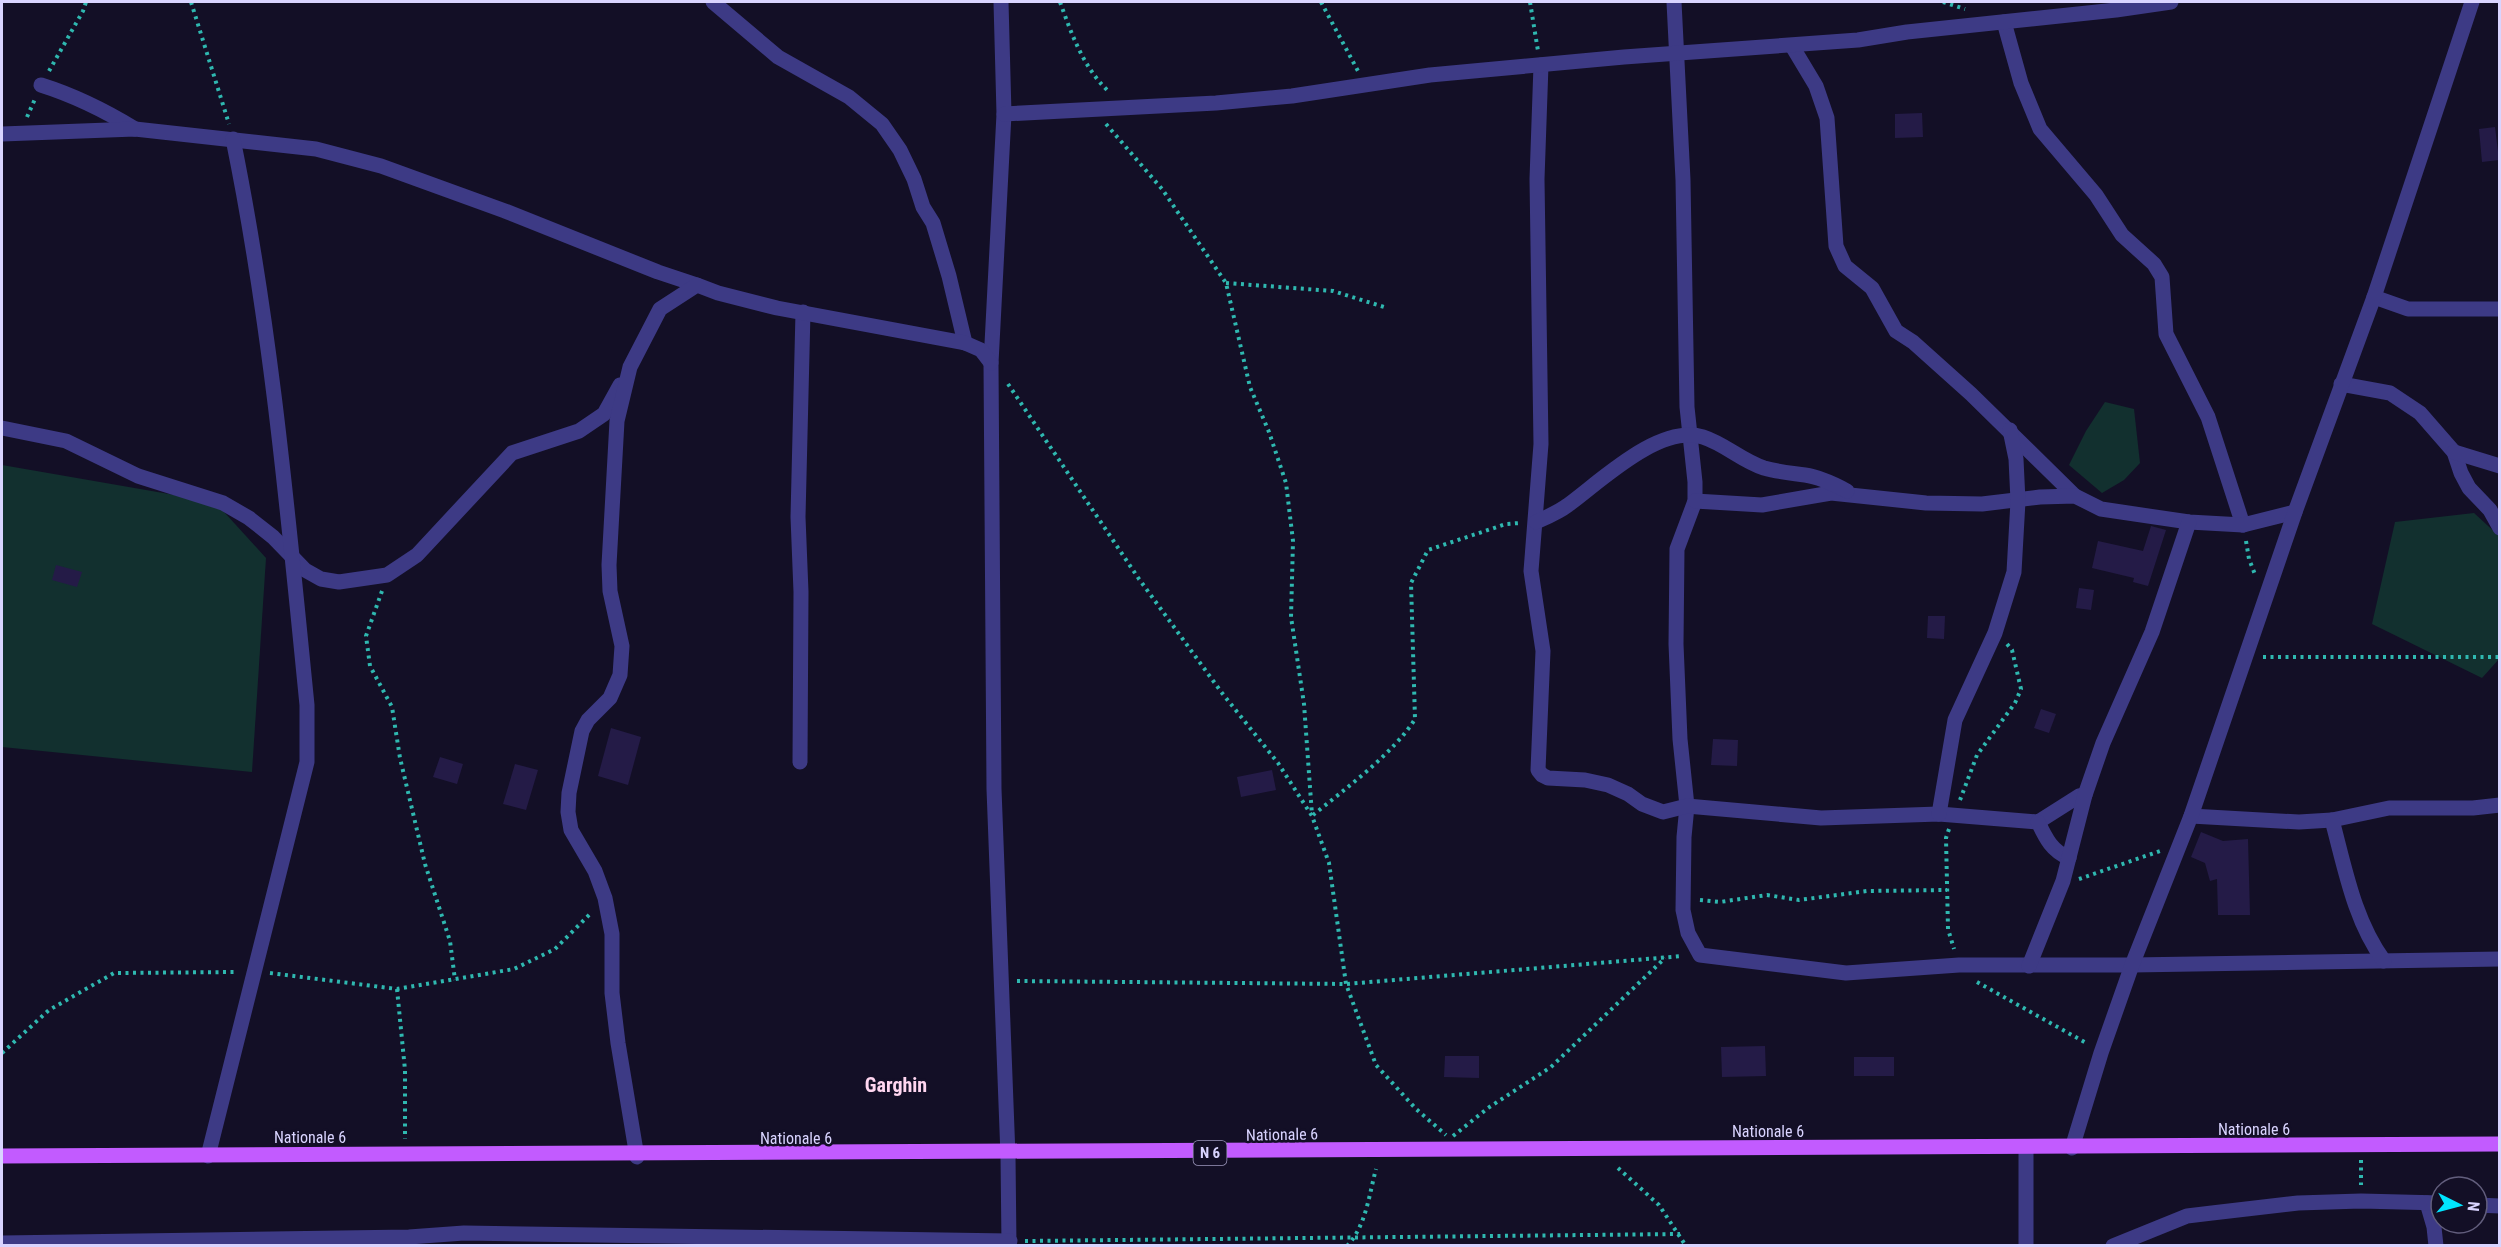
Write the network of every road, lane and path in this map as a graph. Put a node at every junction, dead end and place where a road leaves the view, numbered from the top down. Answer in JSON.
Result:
{"nodes":[{"id":1,"x":86,"y":2,"type":"edge"},
{"id":2,"x":191,"y":2,"type":"edge"},
{"id":3,"x":713,"y":2,"type":"edge"},
{"id":4,"x":1001,"y":2,"type":"edge"},
{"id":5,"x":1060,"y":2,"type":"edge"},
{"id":6,"x":1321,"y":2,"type":"edge"},
{"id":7,"x":1530,"y":2,"type":"edge"},
{"id":8,"x":1674,"y":2,"type":"edge"},
{"id":9,"x":2171,"y":2,"type":"edge"},
{"id":10,"x":2472,"y":2,"type":"edge"},
{"id":11,"x":2004,"y":22,"type":"junction"},
{"id":12,"x":1792,"y":46,"type":"junction"},
{"id":13,"x":1677,"y":52,"type":"junction"},
{"id":14,"x":1541,"y":65,"type":"junction"},
{"id":15,"x":41,"y":85,"type":"junction"},
{"id":16,"x":1366,"y":85,"type":"junction"},
{"id":17,"x":1125,"y":109,"type":"junction"},
{"id":18,"x":1095,"y":110,"type":"junction"},
{"id":19,"x":1004,"y":114,"type":"junction"},
{"id":20,"x":135,"y":129,"type":"junction"},
{"id":21,"x":2,"y":134,"type":"edge"},
{"id":22,"x":19,"y":134,"type":"junction"},
{"id":23,"x":233,"y":139,"type":"junction"},
{"id":24,"x":1226,"y":283,"type":"junction"},
{"id":25,"x":697,"y":285,"type":"junction"},
{"id":26,"x":2374,"y":297,"type":"junction"},
{"id":27,"x":1383,"y":307,"type":"dead end"},
{"id":28,"x":2499,"y":309,"type":"edge"},
{"id":29,"x":803,"y":312,"type":"junction"},
{"id":30,"x":965,"y":343,"type":"junction"},
{"id":31,"x":992,"y":363,"type":"junction"},
{"id":32,"x":630,"y":367,"type":"junction"},
{"id":33,"x":2341,"y":384,"type":"junction"},
{"id":34,"x":2,"y":428,"type":"edge"},
{"id":35,"x":2010,"y":430,"type":"junction"},
{"id":36,"x":1689,"y":435,"type":"junction"},
{"id":37,"x":2454,"y":452,"type":"junction"},
{"id":38,"x":2499,"y":466,"type":"edge"},
{"id":39,"x":1852,"y":494,"type":"junction"},
{"id":40,"x":2075,"y":496,"type":"junction"},
{"id":41,"x":1695,"y":501,"type":"junction"},
{"id":42,"x":2018,"y":501,"type":"junction"},
{"id":43,"x":2295,"y":512,"type":"junction"},
{"id":44,"x":1536,"y":522,"type":"junction"},
{"id":45,"x":2189,"y":522,"type":"junction"},
{"id":46,"x":2243,"y":525,"type":"junction"},
{"id":47,"x":2499,"y":528,"type":"edge"},
{"id":48,"x":292,"y":556,"type":"junction"},
{"id":49,"x":387,"y":575,"type":"junction"},
{"id":50,"x":2265,"y":600,"type":"junction"},
{"id":51,"x":2246,"y":657,"type":"junction"},
{"id":52,"x":2499,"y":657,"type":"edge"},
{"id":53,"x":800,"y":762,"type":"dead end"},
{"id":54,"x":2085,"y":795,"type":"junction"},
{"id":55,"x":2499,"y":805,"type":"edge"},
{"id":56,"x":1687,"y":806,"type":"junction"},
{"id":57,"x":1939,"y":814,"type":"junction"},
{"id":58,"x":1312,"y":816,"type":"junction"},
{"id":59,"x":2191,"y":816,"type":"junction"},
{"id":60,"x":2332,"y":820,"type":"junction"},
{"id":61,"x":2038,"y":822,"type":"junction"},
{"id":62,"x":2180,"y":844,"type":"junction"},
{"id":63,"x":2069,"y":858,"type":"junction"},
{"id":64,"x":2063,"y":881,"type":"junction"},
{"id":65,"x":1947,"y":890,"type":"dead end"},
{"id":66,"x":1684,"y":897,"type":"junction"},
{"id":67,"x":605,"y":898,"type":"junction"},
{"id":68,"x":1700,"y":955,"type":"junction"},
{"id":69,"x":1666,"y":958,"type":"junction"},
{"id":70,"x":2499,"y":959,"type":"edge"},
{"id":71,"x":2384,"y":961,"type":"junction"},
{"id":72,"x":2132,"y":965,"type":"junction"},
{"id":73,"x":2029,"y":966,"type":"junction"},
{"id":74,"x":255,"y":972,"type":"junction"},
{"id":75,"x":455,"y":980,"type":"junction"},
{"id":76,"x":1001,"y":980,"type":"junction"},
{"id":77,"x":1346,"y":984,"type":"junction"},
{"id":78,"x":398,"y":989,"type":"junction"},
{"id":79,"x":2002,"y":995,"type":"dead end"},
{"id":80,"x":2,"y":1053,"type":"edge"},
{"id":81,"x":2101,"y":1053,"type":"junction"},
{"id":82,"x":1451,"y":1139,"type":"junction"},
{"id":83,"x":2499,"y":1144,"type":"edge"},
{"id":84,"x":2361,"y":1146,"type":"junction"},
{"id":85,"x":2026,"y":1148,"type":"junction"},
{"id":86,"x":2072,"y":1148,"type":"junction"},
{"id":87,"x":1597,"y":1150,"type":"junction"},
{"id":88,"x":1380,"y":1151,"type":"junction"},
{"id":89,"x":1465,"y":1151,"type":"junction"},
{"id":90,"x":405,"y":1155,"type":"junction"},
{"id":91,"x":2,"y":1156,"type":"edge"},
{"id":92,"x":208,"y":1156,"type":"junction"},
{"id":93,"x":637,"y":1156,"type":"junction"},
{"id":94,"x":1008,"y":1156,"type":"junction"},
{"id":95,"x":2361,"y":1201,"type":"junction"},
{"id":96,"x":2429,"y":1203,"type":"edge"},
{"id":97,"x":1680,"y":1234,"type":"junction"},
{"id":98,"x":1354,"y":1238,"type":"junction"},
{"id":99,"x":1294,"y":1239,"type":"junction"},
{"id":100,"x":684,"y":1241,"type":"edge"},
{"id":101,"x":371,"y":1242,"type":"edge"},
{"id":102,"x":2,"y":1243,"type":"edge"},
{"id":103,"x":1010,"y":1243,"type":"edge"},
{"id":104,"x":1297,"y":1245,"type":"edge"},
{"id":105,"x":1347,"y":1245,"type":"edge"},
{"id":106,"x":1686,"y":1245,"type":"edge"},
{"id":107,"x":2026,"y":1245,"type":"edge"},
{"id":108,"x":2113,"y":1245,"type":"edge"}],
"edges":[{"from":1,"to":15,"type":"path"},
{"from":2,"to":23,"type":"path"},
{"from":3,"to":30,"type":"street"},
{"from":4,"to":19,"type":"street"},
{"from":5,"to":17,"type":"path"},
{"from":6,"to":16,"type":"path"},
{"from":7,"to":14,"type":"path"},
{"from":8,"to":13,"type":"street"},
{"from":9,"to":11,"type":"street"},
{"from":10,"to":26,"type":"street"},
{"from":11,"to":12,"type":"street"},
{"from":11,"to":46,"type":"street"},
{"from":12,"to":13,"type":"street"},
{"from":12,"to":35,"type":"street"},
{"from":13,"to":14,"type":"street"},
{"from":13,"to":36,"type":"street"},
{"from":14,"to":16,"type":"street"},
{"from":14,"to":44,"type":"street"},
{"from":15,"to":20,"type":"street"},
{"from":15,"to":22,"type":"path"},
{"from":16,"to":17,"type":"street"},
{"from":17,"to":18,"type":"street"},
{"from":18,"to":19,"type":"street"},
{"from":18,"to":24,"type":"path"},
{"from":19,"to":31,"type":"street"},
{"from":20,"to":22,"type":"street"},
{"from":20,"to":23,"type":"street"},
{"from":21,"to":22,"type":"street"},
{"from":23,"to":25,"type":"street"},
{"from":23,"to":48,"type":"street"},
{"from":24,"to":27,"type":"path"},
{"from":24,"to":58,"type":"path"},
{"from":25,"to":29,"type":"street"},
{"from":25,"to":32,"type":"street"},
{"from":26,"to":28,"type":"street"},
{"from":26,"to":33,"type":"street"},
{"from":29,"to":30,"type":"street"},
{"from":29,"to":53,"type":"street"},
{"from":30,"to":31,"type":"street"},
{"from":31,"to":58,"type":"path"},
{"from":31,"to":76,"type":"street"},
{"from":32,"to":49,"type":"street"},
{"from":32,"to":67,"type":"street"},
{"from":33,"to":37,"type":"street"},
{"from":33,"to":43,"type":"street"},
{"from":34,"to":48,"type":"street"},
{"from":35,"to":40,"type":"street"},
{"from":35,"to":42,"type":"street"},
{"from":36,"to":39,"type":"street"},
{"from":36,"to":41,"type":"street"},
{"from":36,"to":44,"type":"street"},
{"from":37,"to":38,"type":"street"},
{"from":37,"to":47,"type":"street"},
{"from":39,"to":41,"type":"street"},
{"from":39,"to":42,"type":"street"},
{"from":40,"to":42,"type":"street"},
{"from":40,"to":45,"type":"street"},
{"from":41,"to":56,"type":"street"},
{"from":42,"to":57,"type":"street"},
{"from":43,"to":46,"type":"street"},
{"from":43,"to":50,"type":"street"},
{"from":44,"to":56,"type":"street"},
{"from":44,"to":58,"type":"path"},
{"from":45,"to":46,"type":"street"},
{"from":45,"to":54,"type":"street"},
{"from":46,"to":50,"type":"path"},
{"from":48,"to":49,"type":"street"},
{"from":48,"to":74,"type":"street"},
{"from":49,"to":75,"type":"path"},
{"from":50,"to":51,"type":"street"},
{"from":51,"to":52,"type":"path"},
{"from":51,"to":59,"type":"street"},
{"from":54,"to":61,"type":"street"},
{"from":54,"to":63,"type":"street"},
{"from":55,"to":60,"type":"street"},
{"from":56,"to":57,"type":"street"},
{"from":56,"to":66,"type":"street"},
{"from":57,"to":61,"type":"street"},
{"from":58,"to":77,"type":"path"},
{"from":59,"to":60,"type":"street"},
{"from":59,"to":62,"type":"street"},
{"from":60,"to":71,"type":"street"},
{"from":61,"to":63,"type":"street"},
{"from":62,"to":64,"type":"path"},
{"from":62,"to":72,"type":"street"},
{"from":63,"to":64,"type":"street"},
{"from":64,"to":73,"type":"street"},
{"from":65,"to":66,"type":"path"},
{"from":66,"to":68,"type":"street"},
{"from":67,"to":75,"type":"path"},
{"from":67,"to":93,"type":"street"},
{"from":68,"to":69,"type":"path"},
{"from":68,"to":73,"type":"street"},
{"from":69,"to":77,"type":"path"},
{"from":69,"to":82,"type":"path"},
{"from":70,"to":71,"type":"street"},
{"from":71,"to":72,"type":"street"},
{"from":72,"to":73,"type":"street"},
{"from":72,"to":81,"type":"street"},
{"from":74,"to":78,"type":"path"},
{"from":74,"to":80,"type":"path"},
{"from":74,"to":92,"type":"street"},
{"from":75,"to":78,"type":"path"},
{"from":76,"to":77,"type":"path"},
{"from":76,"to":94,"type":"street"},
{"from":77,"to":82,"type":"path"},
{"from":78,"to":90,"type":"path"},
{"from":79,"to":81,"type":"path"},
{"from":81,"to":86,"type":"street"},
{"from":82,"to":89,"type":"path"},
{"from":83,"to":84,"type":"main road","name":"Nationale 6","number":"N 6"},
{"from":84,"to":86,"type":"main road","name":"Nationale 6","number":"N 6"},
{"from":84,"to":95,"type":"path"},
{"from":85,"to":86,"type":"main road","name":"Nationale 6","number":"N 6"},
{"from":85,"to":87,"type":"main road","name":"Nationale 6","number":"N 6"},
{"from":85,"to":107,"type":"street"},
{"from":87,"to":89,"type":"main road","name":"Nationale 6","number":"N 6"},
{"from":87,"to":97,"type":"path"},
{"from":88,"to":89,"type":"main road","name":"Nationale 6","number":"N 6"},
{"from":88,"to":94,"type":"main road","name":"Nationale 6","number":"N 6"},
{"from":88,"to":98,"type":"path"},
{"from":90,"to":92,"type":"main road","name":"Nationale 6","number":"N 6"},
{"from":90,"to":93,"type":"main road","name":"Nationale 6","number":"N 6"},
{"from":91,"to":92,"type":"main road","name":"Nationale 6","number":"N 6"},
{"from":93,"to":94,"type":"main road","name":"Nationale 6","number":"N 6"},
{"from":94,"to":103,"type":"street"},
{"from":95,"to":96,"type":"street"},
{"from":95,"to":108,"type":"street"},
{"from":97,"to":98,"type":"path"},
{"from":97,"to":106,"type":"path"},
{"from":98,"to":99,"type":"path"},
{"from":98,"to":105,"type":"path"},
{"from":99,"to":103,"type":"path"},
{"from":99,"to":104,"type":"path"},
{"from":100,"to":101,"type":"street"},
{"from":100,"to":103,"type":"street"},
{"from":101,"to":102,"type":"street"}]}
